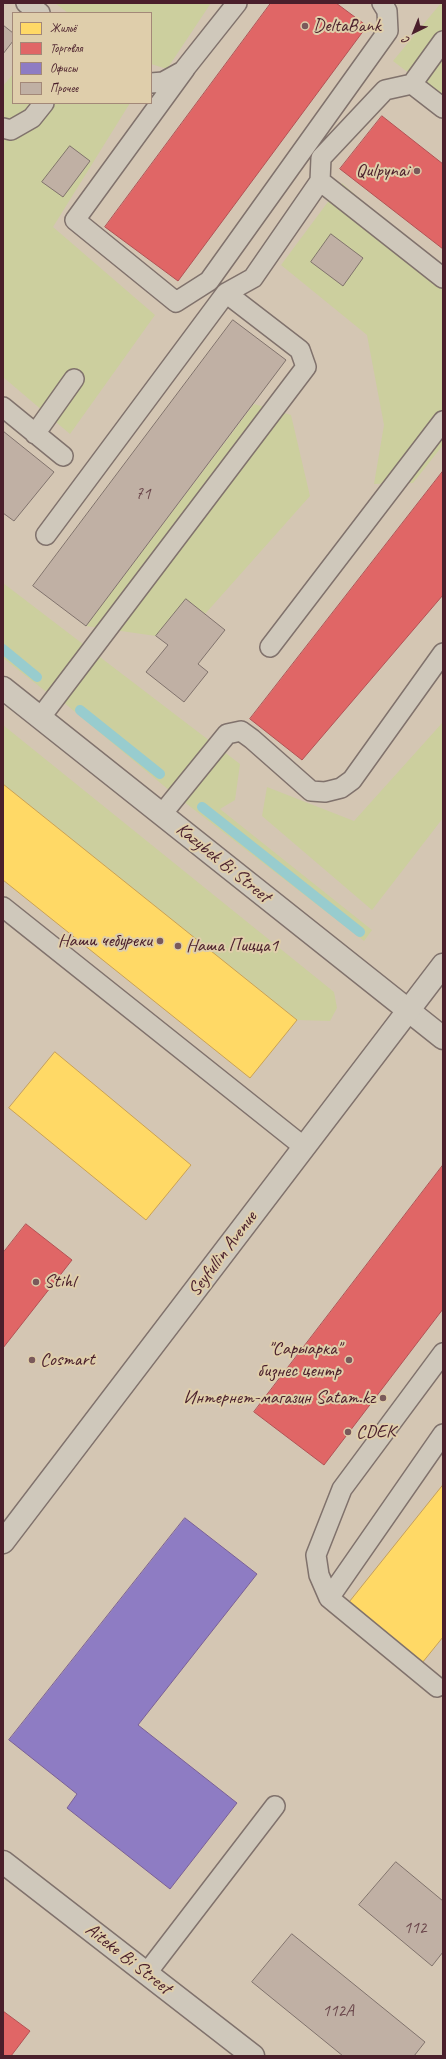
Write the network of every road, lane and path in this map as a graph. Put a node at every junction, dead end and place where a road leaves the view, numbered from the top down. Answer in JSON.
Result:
{"nodes":[{"id":1,"x":26,"y":3,"type":"edge"},
{"id":2,"x":237,"y":3,"type":"edge"},
{"id":3,"x":382,"y":3,"type":"edge"},
{"id":4,"x":39,"y":12,"type":"edge"},
{"id":5,"x":443,"y":41,"type":"edge"},
{"id":6,"x":185,"y":69,"type":"junction"},
{"id":7,"x":152,"y":83,"type":"edge"},
{"id":8,"x":412,"y":84,"type":"junction"},
{"id":9,"x":43,"y":104,"type":"edge"},
{"id":10,"x":443,"y":108,"type":"edge"},
{"id":11,"x":3,"y":128,"type":"edge"},
{"id":12,"x":320,"y":181,"type":"junction"},
{"id":13,"x":443,"y":278,"type":"edge"},
{"id":14,"x":226,"y":293,"type":"junction"},
{"id":15,"x":74,"y":379,"type":"dead end"},
{"id":16,"x":3,"y":407,"type":"edge"},
{"id":17,"x":443,"y":421,"type":"edge"},
{"id":18,"x":35,"y":434,"type":"junction"},
{"id":19,"x":63,"y":456,"type":"dead end"},
{"id":20,"x":46,"y":535,"type":"dead end"},
{"id":21,"x":270,"y":647,"type":"dead end"},
{"id":22,"x":443,"y":653,"type":"edge"},
{"id":23,"x":3,"y":688,"type":"edge"},
{"id":24,"x":40,"y":718,"type":"junction"},
{"id":25,"x":162,"y":814,"type":"junction"},
{"id":26,"x":3,"y":907,"type":"edge"},
{"id":27,"x":443,"y":965,"type":"edge"},
{"id":28,"x":408,"y":1010,"type":"junction"},
{"id":29,"x":443,"y":1038,"type":"edge"},
{"id":30,"x":304,"y":1147,"type":"junction"},
{"id":31,"x":443,"y":1354,"type":"edge"},
{"id":32,"x":443,"y":1434,"type":"edge"},
{"id":33,"x":3,"y":1542,"type":"edge"},
{"id":34,"x":329,"y":1598,"type":"junction"},
{"id":35,"x":441,"y":1686,"type":"edge"},
{"id":36,"x":275,"y":1806,"type":"dead end"},
{"id":37,"x":3,"y":1862,"type":"edge"},
{"id":38,"x":146,"y":1974,"type":"junction"},
{"id":39,"x":253,"y":2056,"type":"edge"}],
"edges":[{"from":1,"to":4,"type":"lane"},
{"from":2,"to":6,"type":"lane"},
{"from":3,"to":6,"type":"lane"},
{"from":5,"to":8,"type":"lane"},
{"from":6,"to":7,"type":"lane"},
{"from":8,"to":10,"type":"lane"},
{"from":8,"to":12,"type":"lane"},
{"from":9,"to":11,"type":"lane"},
{"from":12,"to":13,"type":"lane"},
{"from":12,"to":14,"type":"lane"},
{"from":14,"to":20,"type":"lane"},
{"from":14,"to":24,"type":"lane"},
{"from":15,"to":18,"type":"lane"},
{"from":16,"to":18,"type":"lane"},
{"from":17,"to":21,"type":"lane"},
{"from":18,"to":19,"type":"lane"},
{"from":22,"to":25,"type":"lane"},
{"from":23,"to":24,"type":"street","name":"Kazybek Bi Street"},
{"from":24,"to":25,"type":"street","name":"Kazybek Bi Street"},
{"from":25,"to":28,"type":"street","name":"Kazybek Bi Street"},
{"from":26,"to":30,"type":"lane"},
{"from":27,"to":28,"type":"street","name":"Seyfullin Avenue"},
{"from":28,"to":29,"type":"street","name":"Kazybek Bi Street"},
{"from":28,"to":30,"type":"street","name":"Seyfullin Avenue"},
{"from":30,"to":33,"type":"street","name":"Seyfullin Avenue"},
{"from":31,"to":34,"type":"lane"},
{"from":32,"to":34,"type":"lane"},
{"from":34,"to":35,"type":"lane"},
{"from":36,"to":38,"type":"lane"},
{"from":37,"to":38,"type":"street","name":"Aiteke Bi Street"},
{"from":38,"to":39,"type":"street","name":"Aiteke Bi Street"}]}
